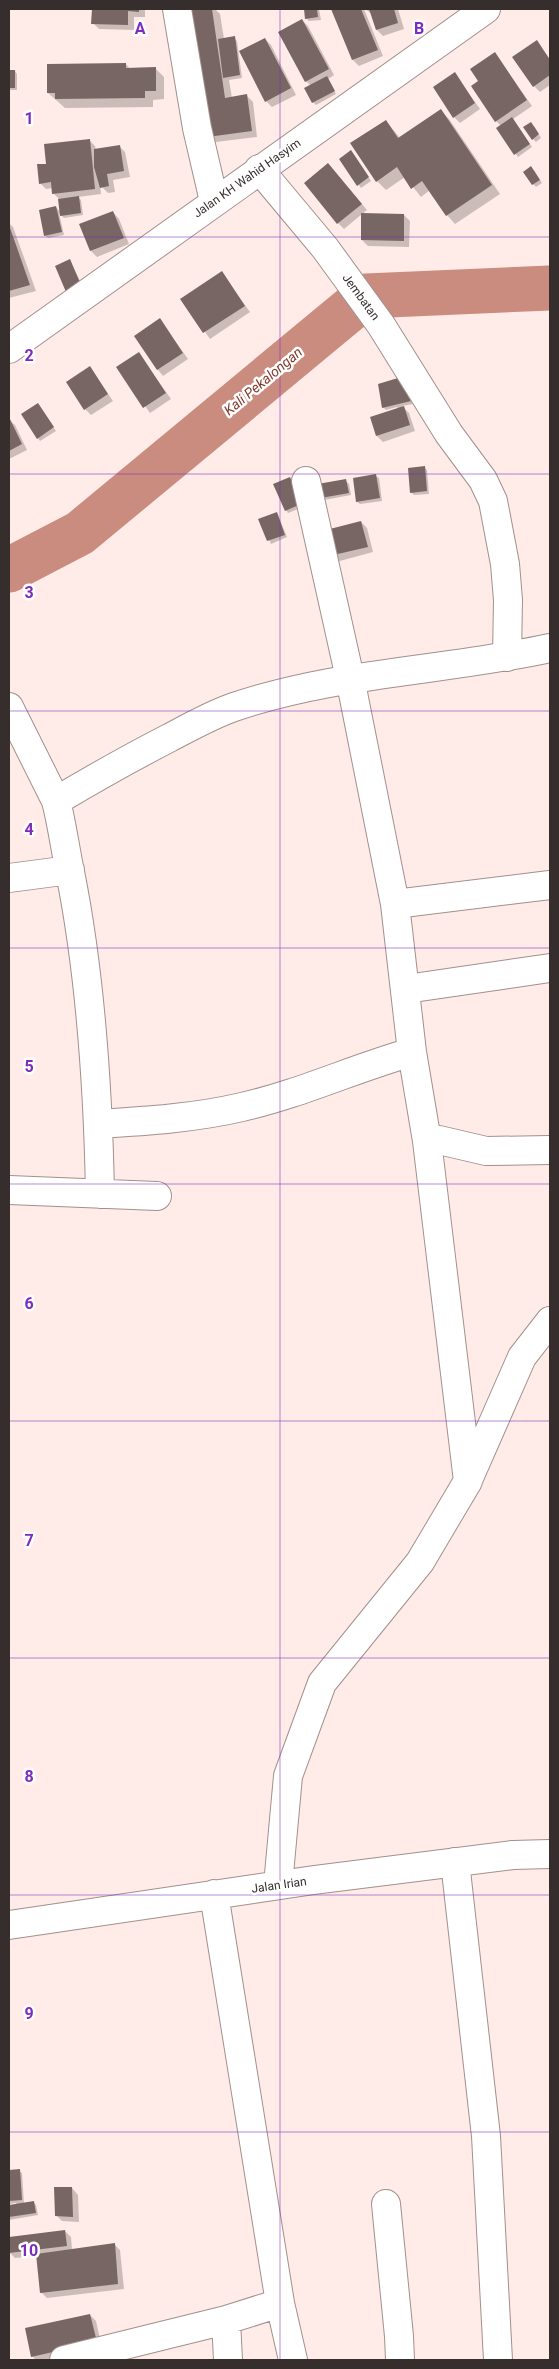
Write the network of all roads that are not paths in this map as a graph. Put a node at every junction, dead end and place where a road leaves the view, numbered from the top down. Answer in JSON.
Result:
{"nodes":[{"id":1,"x":177,"y":9,"type":"edge"},
{"id":2,"x":486,"y":9,"type":"edge"},
{"id":3,"x":464,"y":17,"type":"edge"},
{"id":4,"x":259,"y":169,"type":"junction"},
{"id":5,"x":214,"y":201,"type":"junction"},
{"id":6,"x":9,"y":349,"type":"edge"},
{"id":7,"x":306,"y":481,"type":"dead end"},
{"id":8,"x":550,"y":648,"type":"edge"},
{"id":9,"x":507,"y":657,"type":"junction"},
{"id":10,"x":350,"y":678,"type":"junction"},
{"id":11,"x":9,"y":707,"type":"edge"},
{"id":12,"x":56,"y":801,"type":"junction"},
{"id":13,"x":70,"y":870,"type":"junction"},
{"id":14,"x":9,"y":878,"type":"edge"},
{"id":15,"x":550,"y":885,"type":"edge"},
{"id":16,"x":395,"y":904,"type":"junction"},
{"id":17,"x":550,"y":968,"type":"edge"},
{"id":18,"x":406,"y":989,"type":"junction"},
{"id":19,"x":412,"y":1052,"type":"junction"},
{"id":20,"x":98,"y":1124,"type":"junction"},
{"id":21,"x":427,"y":1141,"type":"junction"},
{"id":22,"x":550,"y":1150,"type":"edge"},
{"id":23,"x":9,"y":1190,"type":"edge"},
{"id":24,"x":100,"y":1194,"type":"junction"},
{"id":25,"x":157,"y":1196,"type":"dead end"},
{"id":26,"x":550,"y":1321,"type":"edge"},
{"id":27,"x":468,"y":1481,"type":"junction"},
{"id":28,"x":550,"y":1854,"type":"edge"},
{"id":29,"x":455,"y":1862,"type":"junction"},
{"id":30,"x":278,"y":1885,"type":"junction"},
{"id":31,"x":214,"y":1894,"type":"junction"},
{"id":32,"x":9,"y":1925,"type":"edge"},
{"id":33,"x":386,"y":2204,"type":"dead end"},
{"id":34,"x":280,"y":2303,"type":"junction"},
{"id":35,"x":226,"y":2320,"type":"junction"},
{"id":36,"x":64,"y":2360,"type":"edge"},
{"id":37,"x":228,"y":2360,"type":"edge"},
{"id":38,"x":293,"y":2360,"type":"edge"},
{"id":39,"x":400,"y":2360,"type":"edge"},
{"id":40,"x":498,"y":2360,"type":"edge"}],
"edges":[{"from":1,"to":5,"type":"street"},
{"from":2,"to":3,"type":"street","name":"Jalan KH Wahid Hasyim"},
{"from":3,"to":4,"type":"street","name":"Jalan KH Wahid Hasyim"},
{"from":4,"to":5,"type":"street","name":"Jalan KH Wahid Hasyim"},
{"from":4,"to":9,"type":"street","name":"Jembatan"},
{"from":5,"to":6,"type":"street","name":"Jalan KH Wahid Hasyim"},
{"from":7,"to":10,"type":"street"},
{"from":8,"to":9,"type":"street"},
{"from":9,"to":10,"type":"street"},
{"from":10,"to":12,"type":"street"},
{"from":10,"to":16,"type":"street"},
{"from":11,"to":12,"type":"street"},
{"from":12,"to":13,"type":"street"},
{"from":13,"to":14,"type":"street"},
{"from":13,"to":20,"type":"street"},
{"from":15,"to":16,"type":"street"},
{"from":16,"to":18,"type":"street"},
{"from":17,"to":18,"type":"street"},
{"from":18,"to":19,"type":"street"},
{"from":19,"to":20,"type":"street"},
{"from":19,"to":21,"type":"street"},
{"from":20,"to":24,"type":"street"},
{"from":21,"to":22,"type":"street"},
{"from":21,"to":27,"type":"street"},
{"from":23,"to":24,"type":"street"},
{"from":24,"to":25,"type":"street"},
{"from":26,"to":27,"type":"street"},
{"from":27,"to":30,"type":"street"},
{"from":28,"to":29,"type":"street","name":"Jalan Irian"},
{"from":29,"to":30,"type":"street","name":"Jalan Irian"},
{"from":29,"to":40,"type":"street"},
{"from":30,"to":31,"type":"street","name":"Jalan Irian"},
{"from":31,"to":32,"type":"street","name":"Jalan Irian"},
{"from":31,"to":34,"type":"street"},
{"from":33,"to":39,"type":"street"},
{"from":34,"to":35,"type":"street"},
{"from":34,"to":38,"type":"street"},
{"from":35,"to":36,"type":"street"},
{"from":35,"to":37,"type":"street"}]}
